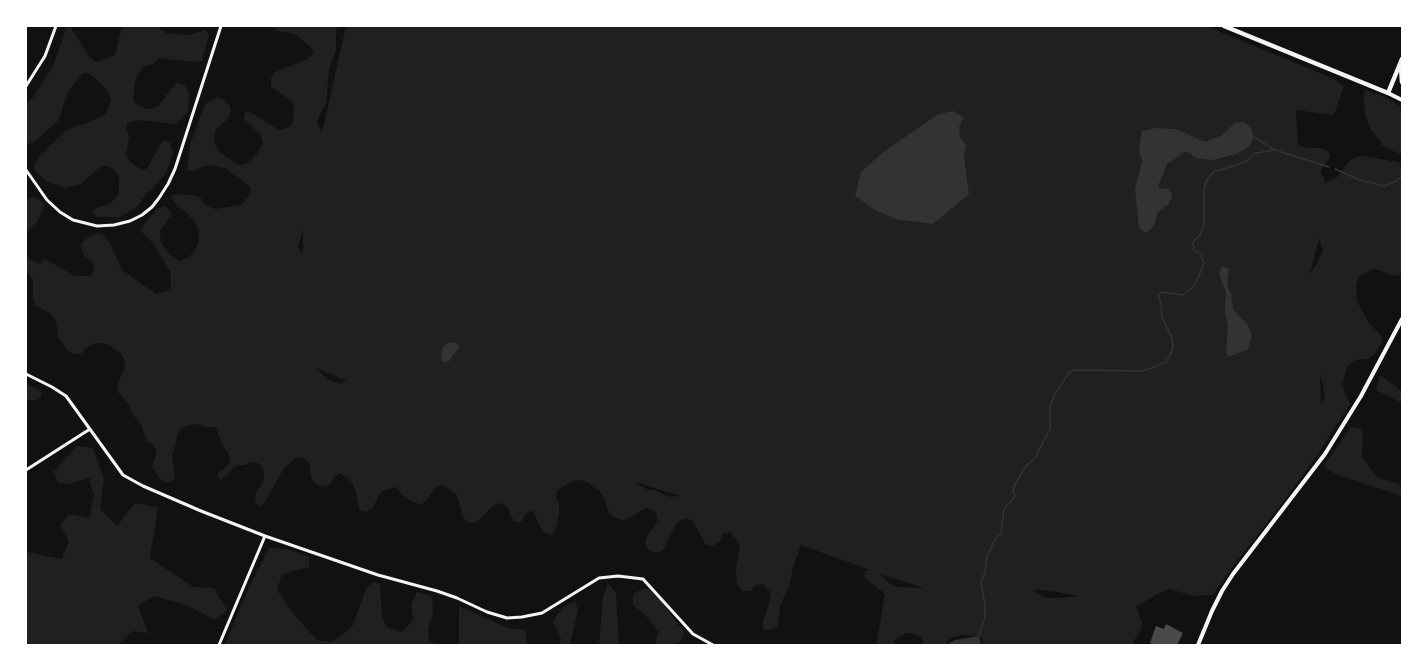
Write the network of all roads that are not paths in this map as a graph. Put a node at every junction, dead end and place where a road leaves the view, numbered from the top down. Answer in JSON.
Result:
{"nodes":[{"id":1,"x":56,"y":26,"type":"edge"},
{"id":2,"x":221,"y":26,"type":"edge"},
{"id":3,"x":1224,"y":26,"type":"edge"},
{"id":4,"x":1402,"y":61,"type":"edge"},
{"id":5,"x":1402,"y":82,"type":"edge"},
{"id":6,"x":26,"y":86,"type":"edge"},
{"id":7,"x":1388,"y":93,"type":"junction"},
{"id":8,"x":1402,"y":100,"type":"edge"},
{"id":9,"x":26,"y":170,"type":"edge"},
{"id":10,"x":1402,"y":319,"type":"edge"},
{"id":11,"x":26,"y":374,"type":"edge"},
{"id":12,"x":90,"y":429,"type":"junction"},
{"id":13,"x":26,"y":470,"type":"edge"},
{"id":14,"x":265,"y":536,"type":"junction"},
{"id":15,"x":219,"y":645,"type":"edge"},
{"id":16,"x":713,"y":645,"type":"edge"},
{"id":17,"x":1198,"y":645,"type":"edge"}],
"edges":[{"from":1,"to":6,"type":"street"},
{"from":2,"to":9,"type":"street"},
{"from":3,"to":7,"type":"main road"},
{"from":4,"to":5,"type":"main road"},
{"from":4,"to":7,"type":"main road"},
{"from":7,"to":8,"type":"main road"},
{"from":10,"to":17,"type":"main road"},
{"from":11,"to":12,"type":"street"},
{"from":12,"to":13,"type":"street"},
{"from":12,"to":14,"type":"street"},
{"from":14,"to":15,"type":"street"},
{"from":14,"to":16,"type":"street"}]}
